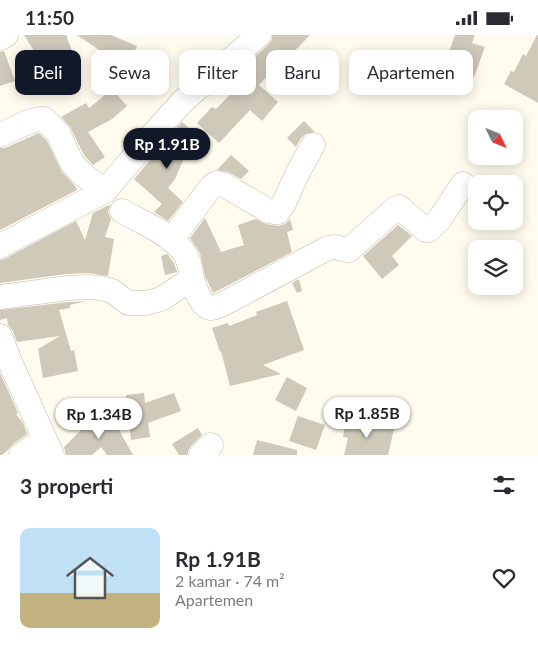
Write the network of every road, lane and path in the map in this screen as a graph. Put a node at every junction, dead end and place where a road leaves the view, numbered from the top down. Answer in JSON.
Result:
{"nodes":[{"id":1,"x":6,"y":35,"type":"edge"},
{"id":2,"x":258,"y":35,"type":"edge"},
{"id":3,"x":0,"y":38,"type":"edge"},
{"id":4,"x":0,"y":135,"type":"edge"},
{"id":5,"x":313,"y":145,"type":"dead end"},
{"id":6,"x":463,"y":184,"type":"dead end"},
{"id":7,"x":100,"y":188,"type":"junction"},
{"id":8,"x":122,"y":211,"type":"dead end"},
{"id":9,"x":171,"y":240,"type":"junction"},
{"id":10,"x":0,"y":245,"type":"edge"},
{"id":11,"x":192,"y":279,"type":"junction"},
{"id":12,"x":0,"y":297,"type":"edge"},
{"id":13,"x":0,"y":336,"type":"edge"},
{"id":14,"x":5,"y":365,"type":"edge"},
{"id":15,"x":48,"y":447,"type":"edge"},
{"id":16,"x":21,"y":455,"type":"edge"}],
"edges":[{"from":1,"to":3,"type":"street"},
{"from":2,"to":7,"type":"street"},
{"from":4,"to":7,"type":"street"},
{"from":5,"to":9,"type":"street"},
{"from":6,"to":11,"type":"street"},
{"from":7,"to":10,"type":"street"},
{"from":8,"to":9,"type":"street"},
{"from":9,"to":11,"type":"street"},
{"from":11,"to":12,"type":"street"},
{"from":13,"to":14,"type":"street"},
{"from":14,"to":15,"type":"street"},
{"from":15,"to":16,"type":"street"}]}
